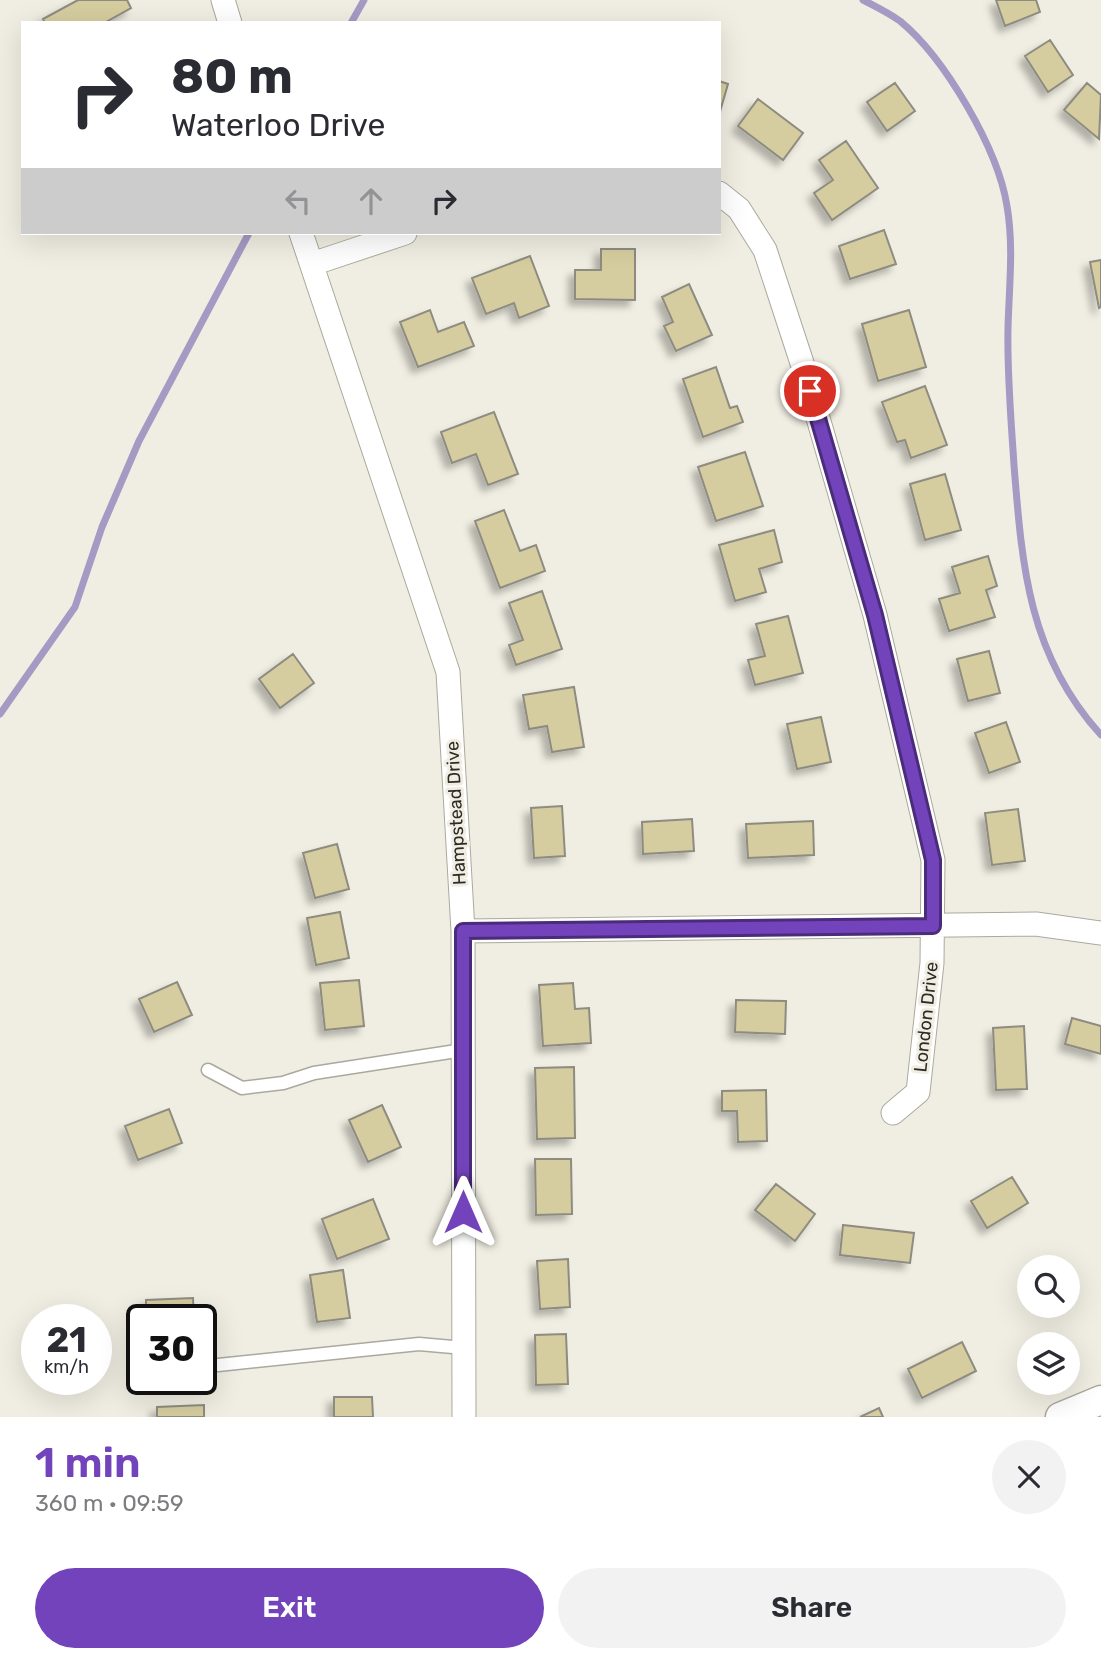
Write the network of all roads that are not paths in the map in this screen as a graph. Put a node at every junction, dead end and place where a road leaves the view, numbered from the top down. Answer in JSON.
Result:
{"nodes":[{"id":1,"x":223,"y":0,"type":"edge"},
{"id":2,"x":229,"y":21,"type":"edge"},
{"id":3,"x":721,"y":195,"type":"edge"},
{"id":4,"x":302,"y":235,"type":"edge"},
{"id":5,"x":399,"y":235,"type":"edge"},
{"id":6,"x":312,"y":264,"type":"junction"},
{"id":7,"x":933,"y":926,"type":"junction"},
{"id":8,"x":463,"y":931,"type":"junction"},
{"id":9,"x":1101,"y":933,"type":"edge"},
{"id":10,"x":463,"y":1050,"type":"junction"},
{"id":11,"x":208,"y":1070,"type":"dead end"},
{"id":12,"x":893,"y":1113,"type":"dead end"},
{"id":13,"x":464,"y":1348,"type":"junction"},
{"id":14,"x":218,"y":1365,"type":"dead end"},
{"id":15,"x":1101,"y":1400,"type":"edge"},
{"id":16,"x":464,"y":1417,"type":"edge"},
{"id":17,"x":1060,"y":1417,"type":"edge"}],
"edges":[{"from":1,"to":2,"type":"street"},
{"from":3,"to":7,"type":"street","name":"London Drive"},
{"from":4,"to":6,"type":"street","name":"Hampstead Drive"},
{"from":5,"to":6,"type":"street"},
{"from":6,"to":8,"type":"street","name":"Hampstead Drive"},
{"from":7,"to":8,"type":"street"},
{"from":7,"to":9,"type":"street"},
{"from":7,"to":12,"type":"street","name":"London Drive"},
{"from":8,"to":10,"type":"street","name":"Hampstead Drive"},
{"from":10,"to":11,"type":"lane"},
{"from":10,"to":13,"type":"street","name":"Hampstead Drive"},
{"from":13,"to":14,"type":"lane"},
{"from":13,"to":16,"type":"street","name":"Hampstead Drive"},
{"from":15,"to":17,"type":"street"}]}
